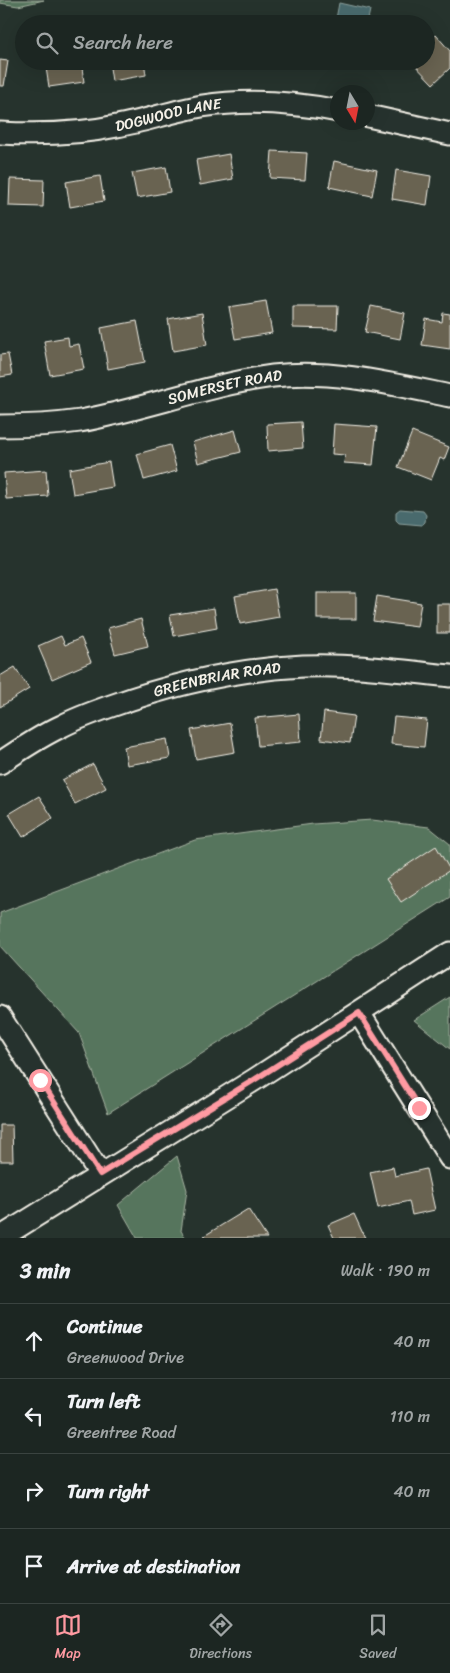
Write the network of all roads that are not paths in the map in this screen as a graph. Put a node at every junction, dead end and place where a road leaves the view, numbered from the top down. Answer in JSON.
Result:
{"nodes":[{"id":1,"x":330,"y":110,"type":"edge"},
{"id":2,"x":375,"y":118,"type":"edge"},
{"id":3,"x":0,"y":132,"type":"edge"},
{"id":4,"x":450,"y":134,"type":"edge"},
{"id":5,"x":450,"y":396,"type":"edge"},
{"id":6,"x":0,"y":426,"type":"edge"},
{"id":7,"x":450,"y":676,"type":"edge"},
{"id":8,"x":0,"y":763,"type":"edge"},
{"id":9,"x":450,"y":953,"type":"edge"},
{"id":10,"x":359,"y":1013,"type":"junction"},
{"id":11,"x":0,"y":1017,"type":"edge"},
{"id":12,"x":450,"y":1158,"type":"edge"},
{"id":13,"x":100,"y":1174,"type":"junction"},
{"id":14,"x":0,"y":1238,"type":"edge"}],
"edges":[{"from":1,"to":3,"type":"street","name":"DOGWOOD LANE"},
{"from":2,"to":4,"type":"street"},
{"from":5,"to":6,"type":"street","name":"SOMERSET ROAD"},
{"from":7,"to":8,"type":"street","name":"GREENBRIAR ROAD"},
{"from":9,"to":10,"type":"street"},
{"from":10,"to":12,"type":"street"},
{"from":10,"to":13,"type":"street"},
{"from":11,"to":13,"type":"street"},
{"from":13,"to":14,"type":"street"}]}
